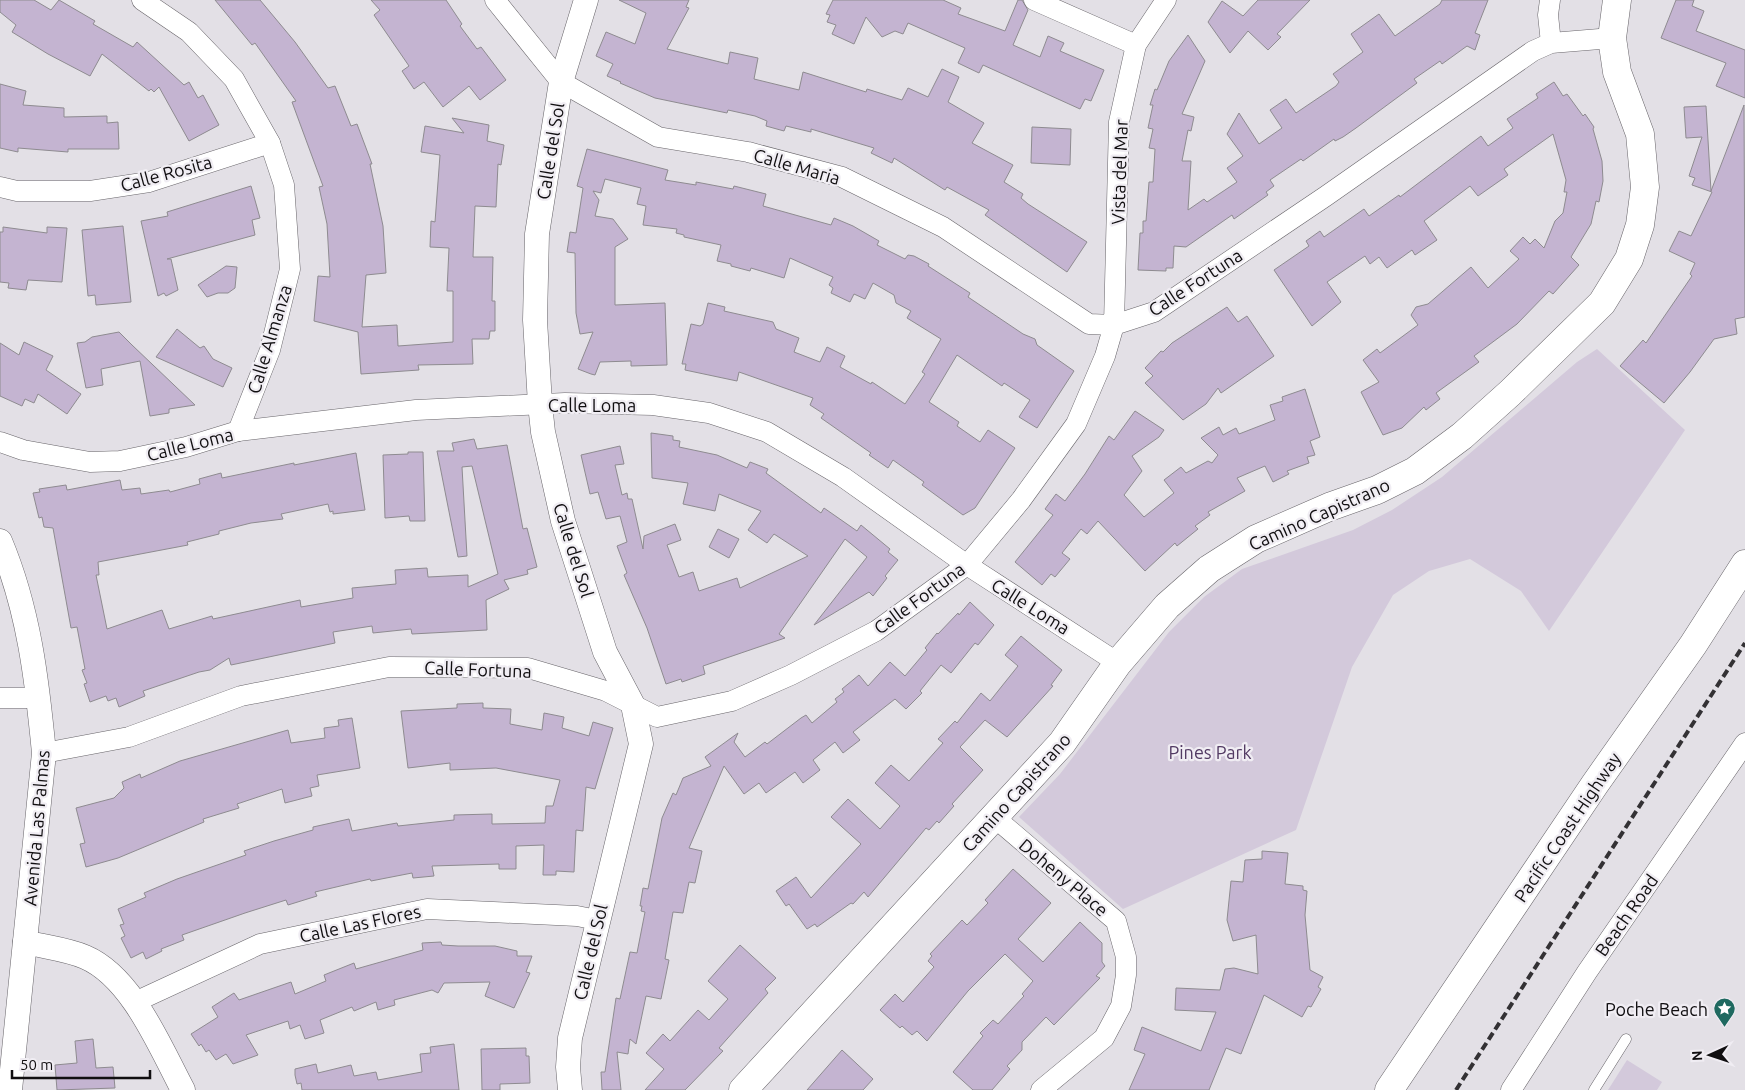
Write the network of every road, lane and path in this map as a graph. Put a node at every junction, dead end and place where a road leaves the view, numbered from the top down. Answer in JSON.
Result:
{"nodes":[{"id":1,"x":142,"y":0,"type":"edge"},
{"id":2,"x":495,"y":0,"type":"edge"},
{"id":3,"x":586,"y":0,"type":"edge"},
{"id":4,"x":1034,"y":0,"type":"edge"},
{"id":5,"x":1166,"y":0,"type":"edge"},
{"id":6,"x":1550,"y":0,"type":"edge"},
{"id":7,"x":1617,"y":0,"type":"edge"},
{"id":8,"x":1612,"y":38,"type":"junction"},
{"id":9,"x":1551,"y":43,"type":"junction"},
{"id":10,"x":1136,"y":44,"type":"junction"},
{"id":11,"x":561,"y":82,"type":"junction"},
{"id":12,"x":270,"y":143,"type":"junction"},
{"id":13,"x":0,"y":187,"type":"edge"},
{"id":14,"x":1114,"y":325,"type":"junction"},
{"id":15,"x":540,"y":404,"type":"junction"},
{"id":16,"x":238,"y":431,"type":"junction"},
{"id":17,"x":0,"y":442,"type":"edge"},
{"id":18,"x":0,"y":541,"type":"edge"},
{"id":19,"x":1745,"y":564,"type":"edge"},
{"id":20,"x":967,"y":565,"type":"junction"},
{"id":21,"x":1118,"y":663,"type":"junction"},
{"id":22,"x":0,"y":698,"type":"edge"},
{"id":23,"x":39,"y":698,"type":"junction"},
{"id":24,"x":633,"y":705,"type":"junction"},
{"id":25,"x":1745,"y":743,"type":"edge"},
{"id":26,"x":44,"y":753,"type":"junction"},
{"id":27,"x":994,"y":817,"type":"junction"},
{"id":28,"x":597,"y":920,"type":"junction"},
{"id":29,"x":25,"y":942,"type":"junction"},
{"id":30,"x":135,"y":1002,"type":"junction"},
{"id":31,"x":1626,"y":1039,"type":"dead end"},
{"id":32,"x":8,"y":1041,"type":"edge"},
{"id":33,"x":10,"y":1090,"type":"edge"},
{"id":34,"x":183,"y":1090,"type":"edge"},
{"id":35,"x":570,"y":1090,"type":"edge"},
{"id":36,"x":743,"y":1090,"type":"edge"},
{"id":37,"x":1041,"y":1090,"type":"edge"},
{"id":38,"x":1389,"y":1090,"type":"edge"},
{"id":39,"x":1511,"y":1090,"type":"edge"},
{"id":40,"x":1594,"y":1090,"type":"edge"}],
"edges":[{"from":1,"to":12,"type":"street","name":"Calle Almanza"},
{"from":2,"to":11,"type":"street","name":"Calle Maria"},
{"from":3,"to":11,"type":"street","name":"Calle del Sol"},
{"from":4,"to":10,"type":"street"},
{"from":5,"to":10,"type":"street","name":"Vista del Mar"},
{"from":6,"to":9,"type":"street"},
{"from":7,"to":8,"type":"main road","name":"Camino Capistrano"},
{"from":8,"to":9,"type":"street","name":"Calle Fortuna"},
{"from":8,"to":21,"type":"main road","name":"Camino Capistrano"},
{"from":9,"to":14,"type":"street","name":"Calle Fortuna"},
{"from":10,"to":14,"type":"street","name":"Vista del Mar"},
{"from":11,"to":14,"type":"street","name":"Calle Maria"},
{"from":11,"to":15,"type":"street","name":"Calle del Sol"},
{"from":12,"to":13,"type":"street","name":"Calle Rosita"},
{"from":12,"to":16,"type":"street","name":"Calle Almanza"},
{"from":14,"to":20,"type":"street","name":"Calle Fortuna"},
{"from":15,"to":16,"type":"street","name":"Calle Loma"},
{"from":15,"to":20,"type":"street","name":"Calle Loma"},
{"from":15,"to":24,"type":"street","name":"Calle del Sol"},
{"from":16,"to":17,"type":"street","name":"Calle Loma"},
{"from":18,"to":23,"type":"street","name":"Avenida Las Palmas"},
{"from":19,"to":38,"type":"main road","name":"Pacific Coast Highway"},
{"from":20,"to":21,"type":"street","name":"Calle Loma"},
{"from":20,"to":24,"type":"street","name":"Calle Fortuna"},
{"from":21,"to":27,"type":"main road","name":"Camino Capistrano"},
{"from":22,"to":23,"type":"street"},
{"from":23,"to":26,"type":"street","name":"Avenida Las Palmas"},
{"from":24,"to":26,"type":"street","name":"Calle Fortuna"},
{"from":24,"to":28,"type":"street","name":"Calle del Sol"},
{"from":25,"to":39,"type":"street","name":"Beach Road"},
{"from":26,"to":29,"type":"street","name":"Avenida Las Palmas"},
{"from":27,"to":36,"type":"main road","name":"Camino Capistrano"},
{"from":27,"to":37,"type":"street","name":"Doheny Place"},
{"from":28,"to":30,"type":"street","name":"Calle Las Flores"},
{"from":28,"to":35,"type":"street","name":"Calle del Sol"},
{"from":29,"to":30,"type":"street"},
{"from":29,"to":32,"type":"street","name":"Avenida Las Palmas"},
{"from":30,"to":34,"type":"street"},
{"from":31,"to":40,"type":"lane"},
{"from":32,"to":33,"type":"street","name":"Avenida Las Palmas"}]}
